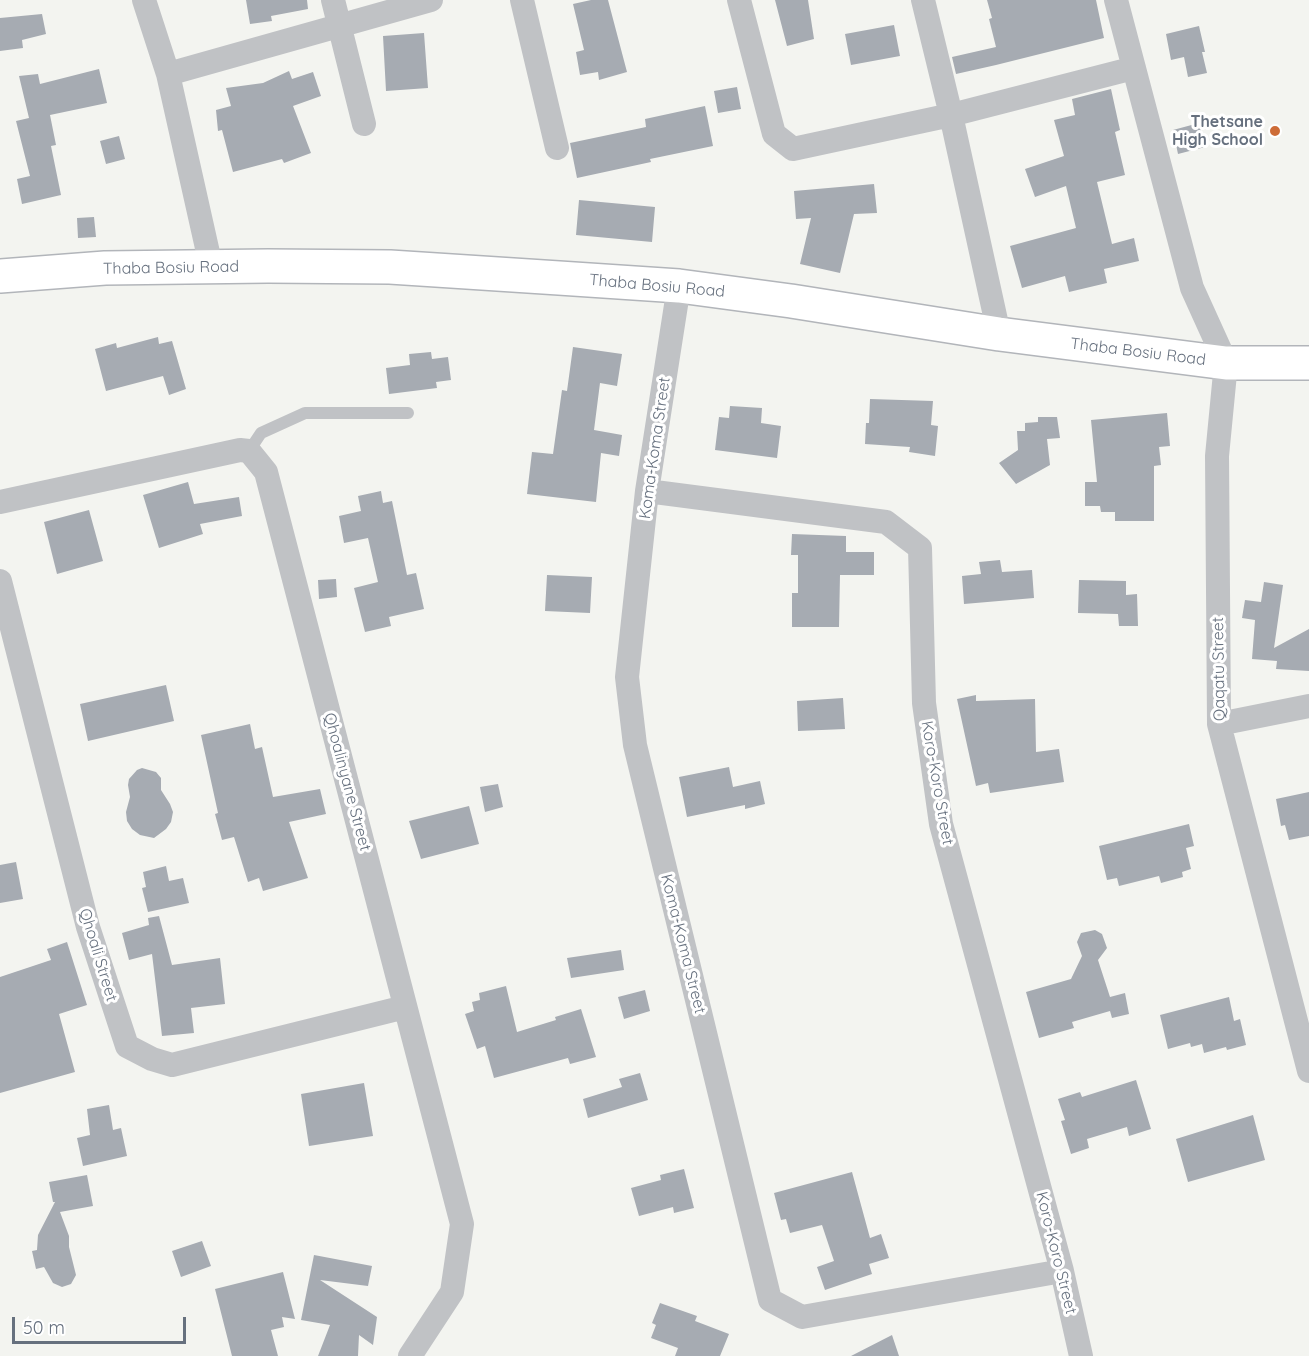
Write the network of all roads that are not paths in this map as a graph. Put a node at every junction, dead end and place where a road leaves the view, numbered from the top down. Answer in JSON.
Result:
{"nodes":[{"id":1,"x":144,"y":0,"type":"edge"},
{"id":2,"x":333,"y":0,"type":"edge"},
{"id":3,"x":431,"y":0,"type":"edge"},
{"id":4,"x":522,"y":0,"type":"edge"},
{"id":5,"x":738,"y":0,"type":"edge"},
{"id":6,"x":923,"y":0,"type":"edge"},
{"id":7,"x":1116,"y":0,"type":"edge"},
{"id":8,"x":339,"y":25,"type":"junction"},
{"id":9,"x":1134,"y":69,"type":"junction"},
{"id":10,"x":168,"y":74,"type":"junction"},
{"id":11,"x":951,"y":115,"type":"junction"},
{"id":12,"x":364,"y":124,"type":"dead end"},
{"id":13,"x":557,"y":148,"type":"dead end"},
{"id":14,"x":211,"y":266,"type":"junction"},
{"id":15,"x":0,"y":276,"type":"edge"},
{"id":16,"x":679,"y":286,"type":"junction"},
{"id":17,"x":999,"y":334,"type":"junction"},
{"id":18,"x":1226,"y":363,"type":"junction"},
{"id":19,"x":1309,"y":363,"type":"edge"},
{"id":20,"x":408,"y":413,"type":"dead end"},
{"id":21,"x":249,"y":451,"type":"junction"},
{"id":22,"x":647,"y":491,"type":"junction"},
{"id":23,"x":0,"y":502,"type":"edge"},
{"id":24,"x":0,"y":581,"type":"edge"},
{"id":25,"x":1309,"y":706,"type":"edge"},
{"id":26,"x":1219,"y":724,"type":"junction"},
{"id":27,"x":405,"y":1007,"type":"junction"},
{"id":28,"x":1309,"y":1071,"type":"edge"},
{"id":29,"x":1062,"y":1271,"type":"junction"},
{"id":30,"x":410,"y":1356,"type":"edge"},
{"id":31,"x":1081,"y":1356,"type":"edge"}],
"edges":[{"from":1,"to":10,"type":"street"},
{"from":2,"to":8,"type":"street"},
{"from":3,"to":8,"type":"street"},
{"from":4,"to":13,"type":"street"},
{"from":5,"to":11,"type":"street"},
{"from":6,"to":11,"type":"street"},
{"from":7,"to":9,"type":"street"},
{"from":8,"to":10,"type":"street"},
{"from":8,"to":12,"type":"street"},
{"from":9,"to":11,"type":"street"},
{"from":9,"to":18,"type":"street"},
{"from":10,"to":14,"type":"street"},
{"from":11,"to":17,"type":"street"},
{"from":14,"to":15,"type":"street","name":"Thaba Bosiu Road"},
{"from":14,"to":16,"type":"street","name":"Thaba Bosiu Road"},
{"from":16,"to":17,"type":"street","name":"Thaba Bosiu Road"},
{"from":16,"to":22,"type":"street","name":"Koma-Koma Street"},
{"from":17,"to":18,"type":"street","name":"Thaba Bosiu Road"},
{"from":18,"to":19,"type":"street","name":"Thaba Bosiu Road"},
{"from":18,"to":26,"type":"street","name":"Qaqatu Street"},
{"from":20,"to":21,"type":"lane"},
{"from":21,"to":23,"type":"street"},
{"from":21,"to":27,"type":"street","name":"Qhoalinyane Street"},
{"from":22,"to":29,"type":"street","name":"Koro-Koro Street"},
{"from":22,"to":29,"type":"street","name":"Koma-Koma Street"},
{"from":24,"to":27,"type":"street","name":"Qhoali Street"},
{"from":25,"to":26,"type":"street"},
{"from":26,"to":28,"type":"street","name":"Qaqatu Street"},
{"from":27,"to":30,"type":"street","name":"Qhoalinyane Street"},
{"from":29,"to":31,"type":"street","name":"Koro-Koro Street"}]}
